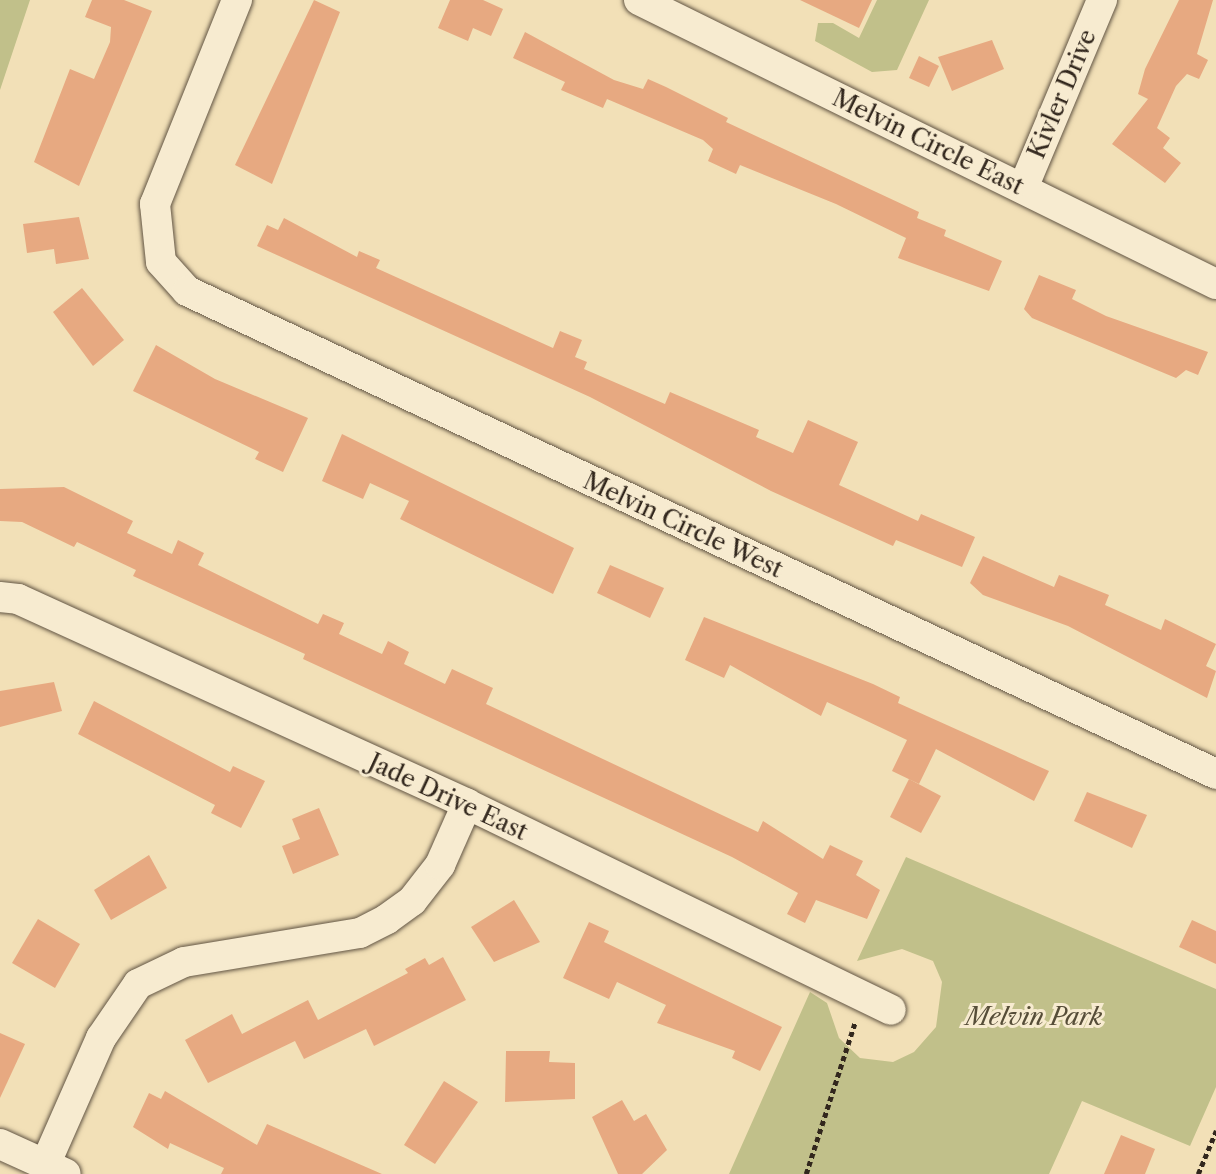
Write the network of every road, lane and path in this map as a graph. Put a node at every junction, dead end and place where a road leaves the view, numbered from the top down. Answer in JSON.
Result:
{"nodes":[{"id":1,"x":237,"y":0,"type":"edge"},
{"id":2,"x":639,"y":0,"type":"edge"},
{"id":3,"x":1102,"y":0,"type":"edge"},
{"id":4,"x":1023,"y":188,"type":"junction"},
{"id":5,"x":1216,"y":284,"type":"edge"},
{"id":6,"x":0,"y":597,"type":"edge"},
{"id":7,"x":1216,"y":775,"type":"edge"},
{"id":8,"x":467,"y":804,"type":"junction"},
{"id":9,"x":863,"y":997,"type":"junction"},
{"id":10,"x":891,"y":1010,"type":"dead end"},
{"id":11,"x":1216,"y":1132,"type":"edge"},
{"id":12,"x":0,"y":1144,"type":"edge"},
{"id":13,"x":55,"y":1169,"type":"edge"},
{"id":14,"x":806,"y":1174,"type":"edge"},
{"id":15,"x":1198,"y":1174,"type":"edge"}],
"edges":[{"from":1,"to":7,"type":"street","name":"Melvin Circle West"},
{"from":2,"to":4,"type":"street","name":"Melvin Circle East"},
{"from":3,"to":4,"type":"street","name":"Kivler Drive"},
{"from":4,"to":5,"type":"street","name":"Melvin Circle East"},
{"from":6,"to":8,"type":"street","name":"Jade Drive East"},
{"from":8,"to":9,"type":"street","name":"Jade Drive East"},
{"from":8,"to":13,"type":"street"},
{"from":9,"to":10,"type":"street","name":"Jade Drive East"},
{"from":9,"to":14,"type":"path"},
{"from":11,"to":15,"type":"path"},
{"from":12,"to":13,"type":"street"}]}
